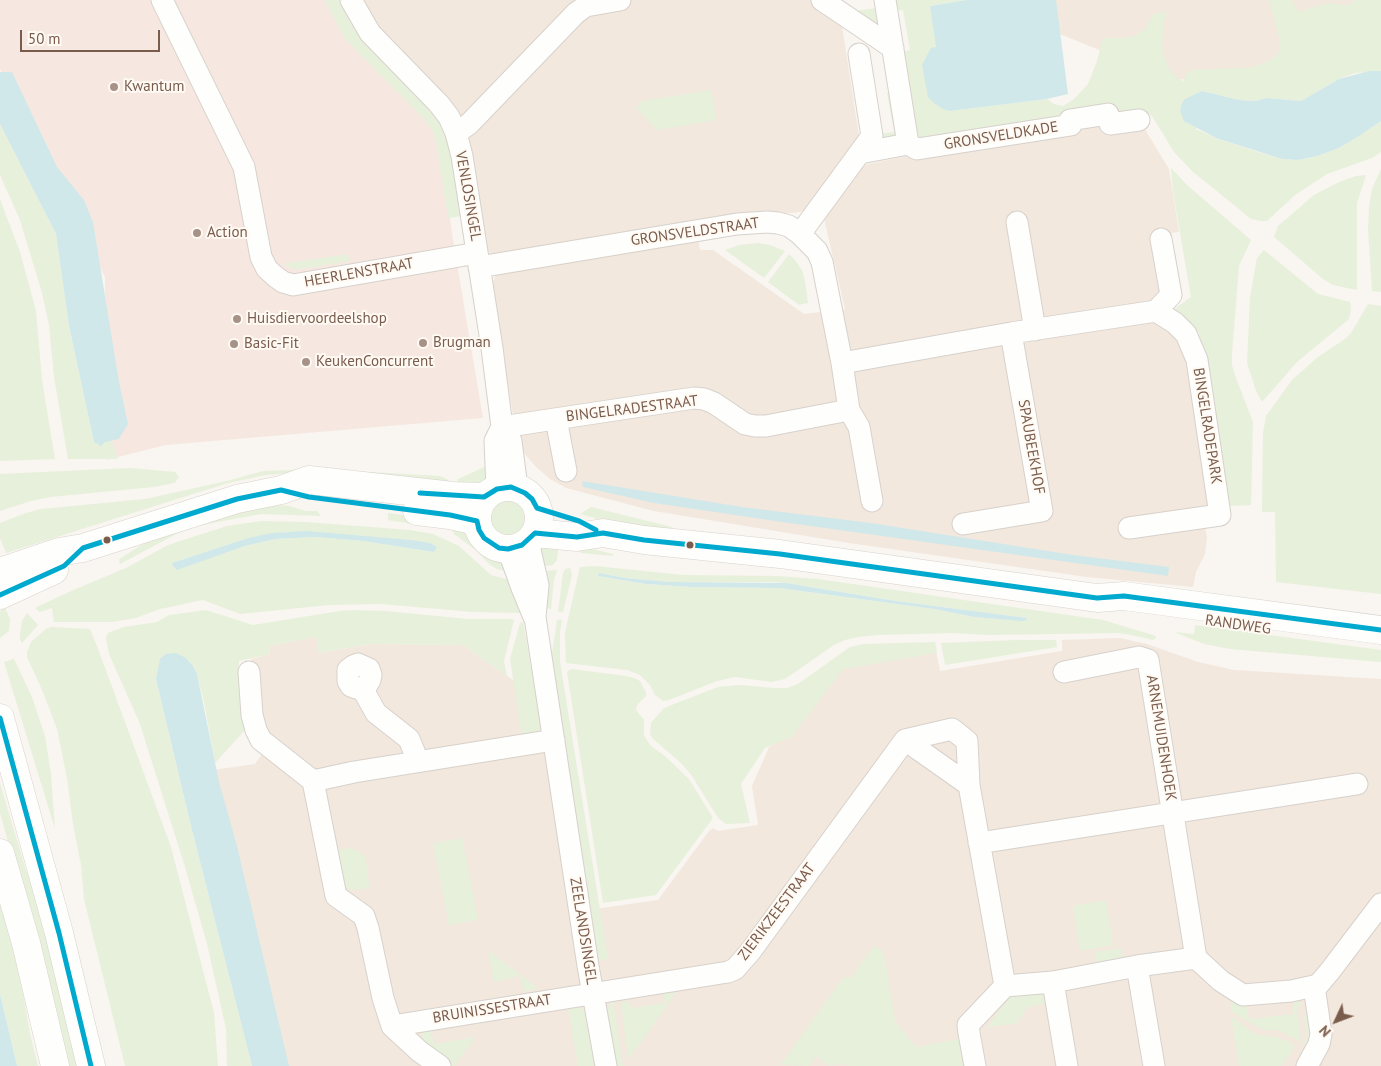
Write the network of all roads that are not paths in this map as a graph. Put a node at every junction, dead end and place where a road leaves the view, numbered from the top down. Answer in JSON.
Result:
{"nodes":[{"id":1,"x":162,"y":0,"type":"edge"},
{"id":2,"x":351,"y":0,"type":"edge"},
{"id":3,"x":620,"y":0,"type":"edge"},
{"id":4,"x":822,"y":0,"type":"edge"},
{"id":5,"x":885,"y":0,"type":"edge"},
{"id":6,"x":893,"y":48,"type":"junction"},
{"id":7,"x":859,"y":54,"type":"dead end"},
{"id":8,"x":1139,"y":120,"type":"dead end"},
{"id":9,"x":456,"y":133,"type":"junction"},
{"id":10,"x":908,"y":144,"type":"junction"},
{"id":11,"x":860,"y":153,"type":"junction"},
{"id":12,"x":1017,"y":222,"type":"dead end"},
{"id":13,"x":800,"y":234,"type":"junction"},
{"id":14,"x":1161,"y":239,"type":"dead end"},
{"id":15,"x":478,"y":260,"type":"junction"},
{"id":16,"x":1156,"y":311,"type":"junction"},
{"id":17,"x":1035,"y":330,"type":"junction"},
{"id":18,"x":1011,"y":333,"type":"junction"},
{"id":19,"x":842,"y":363,"type":"junction"},
{"id":20,"x":849,"y":410,"type":"junction"},
{"id":21,"x":556,"y":419,"type":"junction"},
{"id":22,"x":502,"y":427,"type":"junction"},
{"id":23,"x":566,"y":471,"type":"dead end"},
{"id":24,"x":494,"y":499,"type":"junction"},
{"id":25,"x":872,"y":501,"type":"dead end"},
{"id":26,"x":963,"y":524,"type":"dead end"},
{"id":27,"x":1129,"y":528,"type":"dead end"},
{"id":28,"x":527,"y":532,"type":"junction"},
{"id":29,"x":83,"y":548,"type":"junction"},
{"id":30,"x":0,"y":572,"type":"edge"},
{"id":31,"x":0,"y":595,"type":"edge"},
{"id":32,"x":1097,"y":598,"type":"junction"},
{"id":33,"x":1381,"y":630,"type":"edge"},
{"id":34,"x":1381,"y":645,"type":"edge"},
{"id":35,"x":249,"y":672,"type":"dead end"},
{"id":36,"x":1064,"y":672,"type":"dead end"},
{"id":37,"x":362,"y":688,"type":"dead end"},
{"id":38,"x":0,"y":718,"type":"edge"},
{"id":39,"x":554,"y":740,"type":"junction"},
{"id":40,"x":905,"y":740,"type":"junction"},
{"id":41,"x":418,"y":762,"type":"junction"},
{"id":42,"x":313,"y":781,"type":"junction"},
{"id":43,"x":1357,"y":784,"type":"dead end"},
{"id":44,"x":969,"y":785,"type":"junction"},
{"id":45,"x":1173,"y":813,"type":"junction"},
{"id":46,"x":979,"y":844,"type":"junction"},
{"id":47,"x":0,"y":853,"type":"edge"},
{"id":48,"x":1381,"y":904,"type":"edge"},
{"id":49,"x":1196,"y":958,"type":"junction"},
{"id":50,"x":1137,"y":966,"type":"junction"},
{"id":51,"x":1053,"y":982,"type":"junction"},
{"id":52,"x":1005,"y":986,"type":"junction"},
{"id":53,"x":1314,"y":986,"type":"junction"},
{"id":54,"x":593,"y":993,"type":"junction"},
{"id":55,"x":392,"y":1026,"type":"junction"},
{"id":56,"x":55,"y":1066,"type":"edge"},
{"id":57,"x":91,"y":1066,"type":"edge"},
{"id":58,"x":440,"y":1066,"type":"edge"},
{"id":59,"x":606,"y":1066,"type":"edge"},
{"id":60,"x":975,"y":1066,"type":"edge"},
{"id":61,"x":1068,"y":1066,"type":"edge"},
{"id":62,"x":1154,"y":1066,"type":"edge"},
{"id":63,"x":1306,"y":1066,"type":"edge"}],
"edges":[{"from":1,"to":15,"type":"street","name":"HEERLENSTRAAT"},
{"from":2,"to":9,"type":"street","name":"VENLOSINGEL"},
{"from":3,"to":9,"type":"street"},
{"from":4,"to":6,"type":"street"},
{"from":5,"to":6,"type":"street"},
{"from":6,"to":10,"type":"street"},
{"from":7,"to":11,"type":"street"},
{"from":8,"to":10,"type":"street","name":"GRONSVELDKADE"},
{"from":9,"to":15,"type":"street","name":"VENLOSINGEL"},
{"from":10,"to":11,"type":"street","name":"GRONSVELDKADE"},
{"from":11,"to":13,"type":"street"},
{"from":12,"to":17,"type":"street"},
{"from":13,"to":15,"type":"street","name":"GRONSVELDSTRAAT"},
{"from":13,"to":19,"type":"street","name":"GRONSVELDSTRAAT"},
{"from":14,"to":16,"type":"street"},
{"from":15,"to":22,"type":"street","name":"VENLOSINGEL"},
{"from":16,"to":17,"type":"street"},
{"from":16,"to":27,"type":"street","name":"BINGELRADEPARK"},
{"from":17,"to":18,"type":"street"},
{"from":18,"to":19,"type":"street"},
{"from":18,"to":26,"type":"street","name":"SPAUBEEKHOF"},
{"from":19,"to":20,"type":"street"},
{"from":20,"to":21,"type":"street","name":"BINGELRADESTRAAT"},
{"from":20,"to":25,"type":"street"},
{"from":21,"to":22,"type":"street","name":"BINGELRADESTRAAT"},
{"from":21,"to":23,"type":"street","name":"BINGELRADESTRAAT"},
{"from":22,"to":24,"type":"street","name":"VENLOSINGEL"},
{"from":24,"to":28,"type":"street"},
{"from":24,"to":28,"type":"street","name":"RANDWEG"},
{"from":24,"to":29,"type":"street"},
{"from":28,"to":32,"type":"street","name":"RANDWEG"},
{"from":28,"to":39,"type":"street","name":"ZEELANDSINGEL"},
{"from":29,"to":30,"type":"street"},
{"from":29,"to":31,"type":"street"},
{"from":32,"to":33,"type":"street","name":"RANDWEG"},
{"from":32,"to":34,"type":"street","name":"RANDWEG"},
{"from":35,"to":42,"type":"street"},
{"from":36,"to":45,"type":"street","name":"ARNEMUIDENHOEK"},
{"from":37,"to":41,"type":"street"},
{"from":38,"to":57,"type":"street"},
{"from":39,"to":41,"type":"street"},
{"from":39,"to":54,"type":"street","name":"ZEELANDSINGEL"},
{"from":40,"to":44,"type":"street"},
{"from":40,"to":44,"type":"street"},
{"from":40,"to":54,"type":"street","name":"ZIERIKZEESTRAAT"},
{"from":41,"to":42,"type":"street"},
{"from":42,"to":55,"type":"street"},
{"from":43,"to":45,"type":"street","name":"ARNEMUIDENHOEK"},
{"from":44,"to":46,"type":"street"},
{"from":45,"to":46,"type":"street","name":"ARNEMUIDENHOEK"},
{"from":45,"to":49,"type":"street","name":"ARNEMUIDENHOEK"},
{"from":46,"to":52,"type":"street"},
{"from":47,"to":56,"type":"street"},
{"from":48,"to":53,"type":"street"},
{"from":49,"to":50,"type":"street"},
{"from":49,"to":53,"type":"street"},
{"from":50,"to":51,"type":"street"},
{"from":50,"to":62,"type":"street"},
{"from":51,"to":52,"type":"street"},
{"from":51,"to":61,"type":"street"},
{"from":52,"to":60,"type":"street"},
{"from":53,"to":63,"type":"street"},
{"from":54,"to":55,"type":"street","name":"BRUINISSESTRAAT"},
{"from":54,"to":59,"type":"street","name":"ZEELANDSINGEL"},
{"from":55,"to":58,"type":"street"}]}
